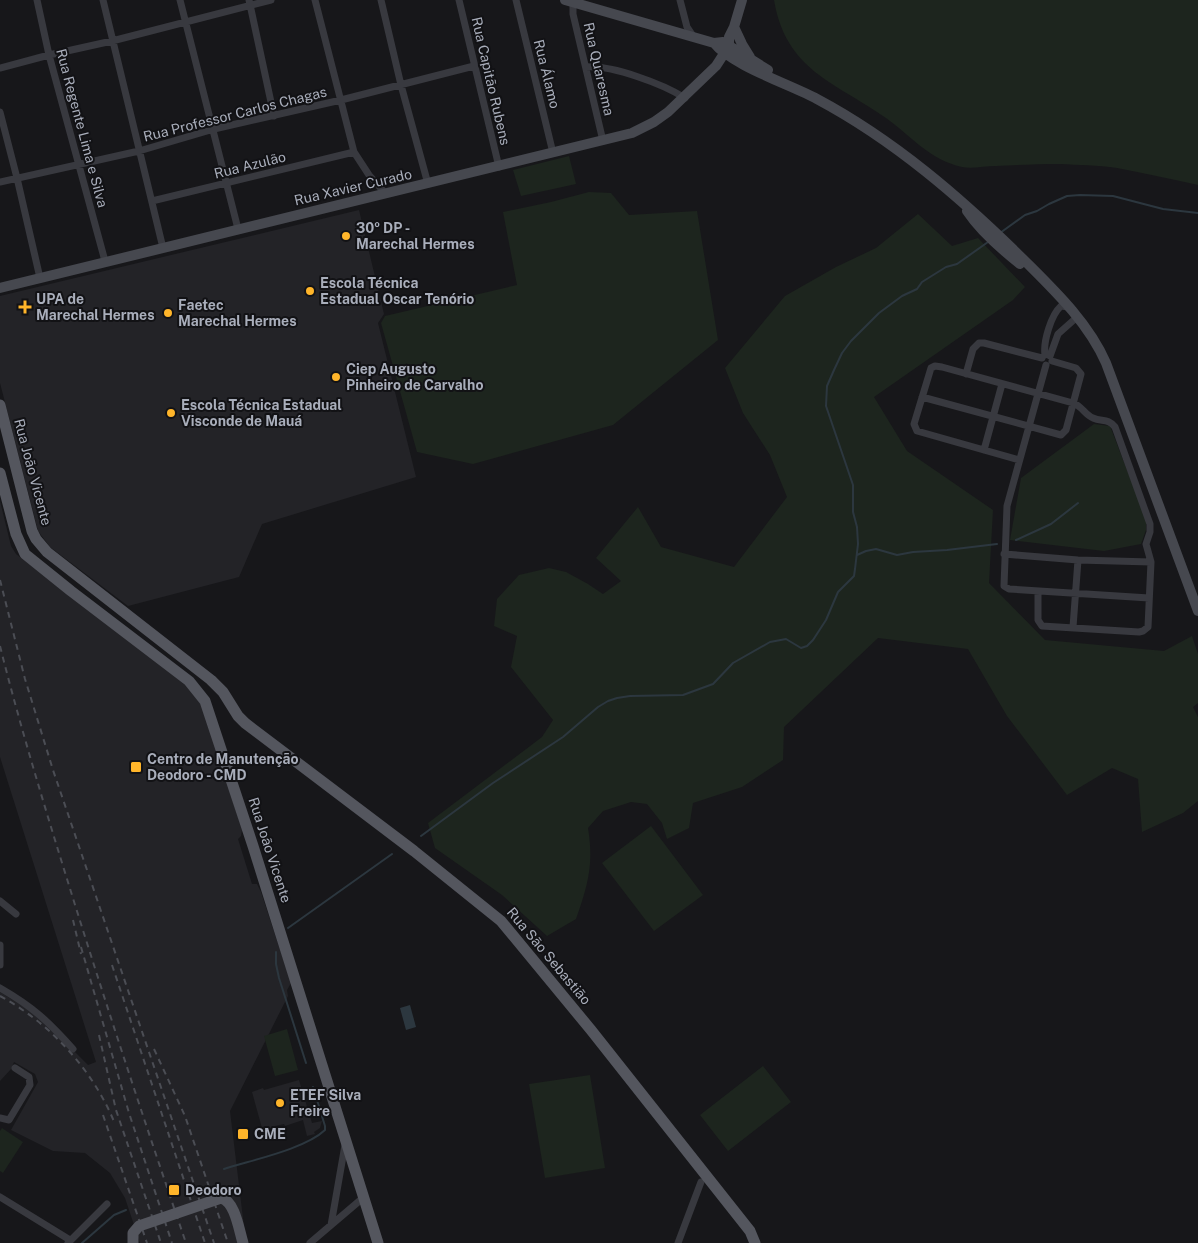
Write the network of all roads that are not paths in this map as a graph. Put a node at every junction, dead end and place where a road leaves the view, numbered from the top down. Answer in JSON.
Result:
{"nodes":[{"id":1,"x":37,"y":0,"type":"edge"},
{"id":2,"x":103,"y":0,"type":"edge"},
{"id":3,"x":180,"y":0,"type":"edge"},
{"id":4,"x":271,"y":0,"type":"edge"},
{"id":5,"x":315,"y":0,"type":"edge"},
{"id":6,"x":381,"y":0,"type":"edge"},
{"id":7,"x":459,"y":0,"type":"edge"},
{"id":8,"x":516,"y":0,"type":"edge"},
{"id":9,"x":680,"y":0,"type":"edge"},
{"id":10,"x":742,"y":0,"type":"edge"},
{"id":11,"x":569,"y":1,"type":"edge"},
{"id":12,"x":249,"y":2,"type":"edge"},
{"id":13,"x":596,"y":4,"type":"edge"},
{"id":14,"x":185,"y":22,"type":"junction"},
{"id":15,"x":686,"y":23,"type":"junction"},
{"id":16,"x":734,"y":27,"type":"junction"},
{"id":17,"x":677,"y":31,"type":"junction"},
{"id":18,"x":693,"y":36,"type":"junction"},
{"id":19,"x":112,"y":41,"type":"junction"},
{"id":20,"x":723,"y":45,"type":"junction"},
{"id":21,"x":49,"y":55,"type":"junction"},
{"id":22,"x":754,"y":61,"type":"junction"},
{"id":23,"x":474,"y":66,"type":"junction"},
{"id":24,"x":586,"y":67,"type":"junction"},
{"id":25,"x":0,"y":68,"type":"edge"},
{"id":26,"x":401,"y":85,"type":"junction"},
{"id":27,"x":788,"y":85,"type":"junction"},
{"id":28,"x":685,"y":98,"type":"junction"},
{"id":29,"x":341,"y":100,"type":"junction"},
{"id":30,"x":0,"y":112,"type":"edge"},
{"id":31,"x":274,"y":116,"type":"junction"},
{"id":32,"x":214,"y":129,"type":"junction"},
{"id":33,"x":603,"y":141,"type":"junction"},
{"id":34,"x":139,"y":150,"type":"junction"},
{"id":35,"x":354,"y":152,"type":"junction"},
{"id":36,"x":553,"y":153,"type":"junction"},
{"id":37,"x":78,"y":163,"type":"junction"},
{"id":38,"x":499,"y":167,"type":"junction"},
{"id":39,"x":17,"y":178,"type":"junction"},
{"id":40,"x":0,"y":182,"type":"edge"},
{"id":41,"x":227,"y":183,"type":"junction"},
{"id":42,"x":428,"y":184,"type":"junction"},
{"id":43,"x":385,"y":194,"type":"junction"},
{"id":44,"x":152,"y":201,"type":"junction"},
{"id":45,"x":238,"y":229,"type":"junction"},
{"id":46,"x":163,"y":248,"type":"junction"},
{"id":47,"x":105,"y":261,"type":"junction"},
{"id":48,"x":40,"y":278,"type":"junction"},
{"id":49,"x":0,"y":288,"type":"edge"},
{"id":50,"x":1070,"y":311,"type":"junction"},
{"id":51,"x":1047,"y":359,"type":"junction"},
{"id":52,"x":966,"y":374,"type":"junction"},
{"id":53,"x":1002,"y":384,"type":"junction"},
{"id":54,"x":1037,"y":393,"type":"junction"},
{"id":55,"x":922,"y":397,"type":"junction"},
{"id":56,"x":1073,"y":403,"type":"junction"},
{"id":57,"x":0,"y":405,"type":"edge"},
{"id":58,"x":993,"y":417,"type":"junction"},
{"id":59,"x":1028,"y":426,"type":"junction"},
{"id":60,"x":984,"y":450,"type":"junction"},
{"id":61,"x":1019,"y":460,"type":"junction"},
{"id":62,"x":0,"y":473,"type":"edge"},
{"id":63,"x":8,"y":506,"type":"junction"},
{"id":64,"x":25,"y":507,"type":"junction"},
{"id":65,"x":1004,"y":554,"type":"junction"},
{"id":66,"x":1078,"y":560,"type":"junction"},
{"id":67,"x":1152,"y":562,"type":"junction"},
{"id":68,"x":80,"y":578,"type":"junction"},
{"id":69,"x":71,"y":591,"type":"junction"},
{"id":70,"x":1038,"y":592,"type":"junction"},
{"id":71,"x":1075,"y":594,"type":"junction"},
{"id":72,"x":1149,"y":598,"type":"junction"},
{"id":73,"x":1198,"y":611,"type":"edge"},
{"id":74,"x":1073,"y":627,"type":"junction"},
{"id":75,"x":227,"y":697,"type":"joint"},
{"id":76,"x":0,"y":901,"type":"edge"},
{"id":77,"x":16,"y":914,"type":"dead end"},
{"id":78,"x":0,"y":945,"type":"edge"},
{"id":79,"x":0,"y":965,"type":"edge"},
{"id":80,"x":0,"y":988,"type":"edge"},
{"id":81,"x":73,"y":1049,"type":"dead end"},
{"id":82,"x":15,"y":1068,"type":"dead end"},
{"id":83,"x":0,"y":1118,"type":"edge"},
{"id":84,"x":346,"y":1141,"type":"junction"},
{"id":85,"x":701,"y":1182,"type":"dead end"},
{"id":86,"x":0,"y":1197,"type":"edge"},
{"id":87,"x":364,"y":1197,"type":"junction"},
{"id":88,"x":107,"y":1204,"type":"dead end"},
{"id":89,"x":332,"y":1226,"type":"junction"},
{"id":90,"x":69,"y":1241,"type":"edge"},
{"id":91,"x":761,"y":1242,"type":"edge"},
{"id":92,"x":133,"y":1243,"type":"edge"},
{"id":93,"x":243,"y":1243,"type":"edge"},
{"id":94,"x":310,"y":1243,"type":"edge"},
{"id":95,"x":378,"y":1243,"type":"edge"},
{"id":96,"x":678,"y":1243,"type":"edge"}],
"edges":[{"from":1,"to":21,"type":"street","name":"Rua Regente Lima e Silva"},
{"from":2,"to":19,"type":"street"},
{"from":3,"to":14,"type":"street"},
{"from":4,"to":12,"type":"street"},
{"from":5,"to":29,"type":"street"},
{"from":6,"to":26,"type":"street"},
{"from":7,"to":23,"type":"street","name":"Rua Capitão Rubens"},
{"from":8,"to":36,"type":"street","name":"Rua Álamo"},
{"from":9,"to":15,"type":"street"},
{"from":10,"to":16,"type":"main road","name":"Rua Xavier Curado"},
{"from":11,"to":13,"type":"main road"},
{"from":11,"to":24,"type":"street","name":"Rua Quaresma"},
{"from":12,"to":14,"type":"street"},
{"from":12,"to":31,"type":"street"},
{"from":13,"to":17,"type":"main road"},
{"from":14,"to":19,"type":"street"},
{"from":14,"to":32,"type":"street"},
{"from":15,"to":17,"type":"street"},
{"from":15,"to":18,"type":"street"},
{"from":16,"to":20,"type":"main road","name":"Rua Xavier Curado"},
{"from":16,"to":22,"type":"main road"},
{"from":17,"to":18,"type":"main road"},
{"from":18,"to":20,"type":"main road"},
{"from":19,"to":21,"type":"street"},
{"from":19,"to":34,"type":"street"},
{"from":20,"to":22,"type":"main road"},
{"from":20,"to":27,"type":"main road"},
{"from":20,"to":28,"type":"main road","name":"Rua Xavier Curado"},
{"from":21,"to":25,"type":"street"},
{"from":21,"to":37,"type":"street","name":"Rua Regente Lima e Silva"},
{"from":22,"to":27,"type":"main road"},
{"from":23,"to":26,"type":"street","name":"Rua Professor Carlos Chagas"},
{"from":23,"to":38,"type":"street","name":"Rua Capitão Rubens"},
{"from":24,"to":28,"type":"street"},
{"from":24,"to":33,"type":"street","name":"Rua Quaresma"},
{"from":26,"to":29,"type":"street","name":"Rua Professor Carlos Chagas"},
{"from":26,"to":42,"type":"street"},
{"from":27,"to":50,"type":"main road"},
{"from":28,"to":33,"type":"main road","name":"Rua Xavier Curado"},
{"from":29,"to":31,"type":"street","name":"Rua Professor Carlos Chagas"},
{"from":29,"to":35,"type":"street"},
{"from":30,"to":39,"type":"street"},
{"from":31,"to":32,"type":"street","name":"Rua Professor Carlos Chagas"},
{"from":32,"to":34,"type":"street","name":"Rua Professor Carlos Chagas"},
{"from":32,"to":41,"type":"street"},
{"from":33,"to":36,"type":"main road","name":"Rua Xavier Curado"},
{"from":34,"to":37,"type":"street","name":"Rua Professor Carlos Chagas"},
{"from":34,"to":44,"type":"street"},
{"from":35,"to":41,"type":"street","name":"Rua Azulão"},
{"from":35,"to":43,"type":"street"},
{"from":36,"to":38,"type":"main road","name":"Rua Xavier Curado"},
{"from":37,"to":39,"type":"street","name":"Rua Professor Carlos Chagas"},
{"from":37,"to":47,"type":"street","name":"Rua Regente Lima e Silva"},
{"from":38,"to":42,"type":"main road","name":"Rua Xavier Curado"},
{"from":39,"to":40,"type":"street","name":"Rua Professor Carlos Chagas"},
{"from":39,"to":48,"type":"street"},
{"from":41,"to":44,"type":"street","name":"Rua Azulão"},
{"from":41,"to":45,"type":"street"},
{"from":42,"to":43,"type":"main road","name":"Rua Xavier Curado"},
{"from":43,"to":45,"type":"main road","name":"Rua Xavier Curado"},
{"from":44,"to":46,"type":"street"},
{"from":45,"to":46,"type":"main road","name":"Rua Xavier Curado"},
{"from":46,"to":47,"type":"main road","name":"Rua Xavier Curado"},
{"from":47,"to":48,"type":"main road","name":"Rua Xavier Curado"},
{"from":48,"to":49,"type":"main road","name":"Rua Xavier Curado"},
{"from":50,"to":51,"type":"street"},
{"from":50,"to":51,"type":"street"},
{"from":50,"to":73,"type":"main road"},
{"from":51,"to":52,"type":"street"},
{"from":51,"to":54,"type":"street"},
{"from":51,"to":56,"type":"street"},
{"from":52,"to":53,"type":"street"},
{"from":52,"to":55,"type":"street"},
{"from":53,"to":54,"type":"street"},
{"from":53,"to":58,"type":"street"},
{"from":54,"to":56,"type":"street"},
{"from":54,"to":59,"type":"street"},
{"from":55,"to":58,"type":"street"},
{"from":55,"to":60,"type":"street"},
{"from":56,"to":59,"type":"street"},
{"from":56,"to":67,"type":"street"},
{"from":57,"to":64,"type":"main road","name":"Rua João Vicente"},
{"from":58,"to":59,"type":"street"},
{"from":58,"to":60,"type":"street"},
{"from":59,"to":61,"type":"street"},
{"from":60,"to":61,"type":"street"},
{"from":61,"to":65,"type":"street"},
{"from":62,"to":63,"type":"main road","name":"Rua João Vicente"},
{"from":63,"to":64,"type":"main road"},
{"from":63,"to":69,"type":"main road","name":"Rua João Vicente"},
{"from":64,"to":68,"type":"main road","name":"Rua João Vicente"},
{"from":65,"to":66,"type":"street"},
{"from":65,"to":70,"type":"street"},
{"from":66,"to":67,"type":"street"},
{"from":66,"to":71,"type":"street"},
{"from":67,"to":72,"type":"street"},
{"from":68,"to":69,"type":"main road"},
{"from":68,"to":75,"type":"main road","name":"Rua João Vicente"},
{"from":69,"to":84,"type":"main road","name":"Rua João Vicente"},
{"from":70,"to":71,"type":"street"},
{"from":70,"to":74,"type":"street"},
{"from":71,"to":72,"type":"street"},
{"from":71,"to":74,"type":"street"},
{"from":72,"to":74,"type":"street"},
{"from":75,"to":91,"type":"main road","name":"Rua São Sebastião"},
{"from":76,"to":77,"type":"street"},
{"from":78,"to":79,"type":"street"},
{"from":80,"to":81,"type":"street"},
{"from":82,"to":83,"type":"street"},
{"from":84,"to":87,"type":"main road","name":"Rua João Vicente"},
{"from":84,"to":89,"type":"street","name":"Rua João Vicente"},
{"from":85,"to":96,"type":"street"},
{"from":86,"to":90,"type":"street"},
{"from":87,"to":89,"type":"street"},
{"from":87,"to":95,"type":"main road","name":"Rua João Vicente"},
{"from":88,"to":90,"type":"street"},
{"from":89,"to":94,"type":"street"},
{"from":92,"to":93,"type":"main road","bridge":true}]}
